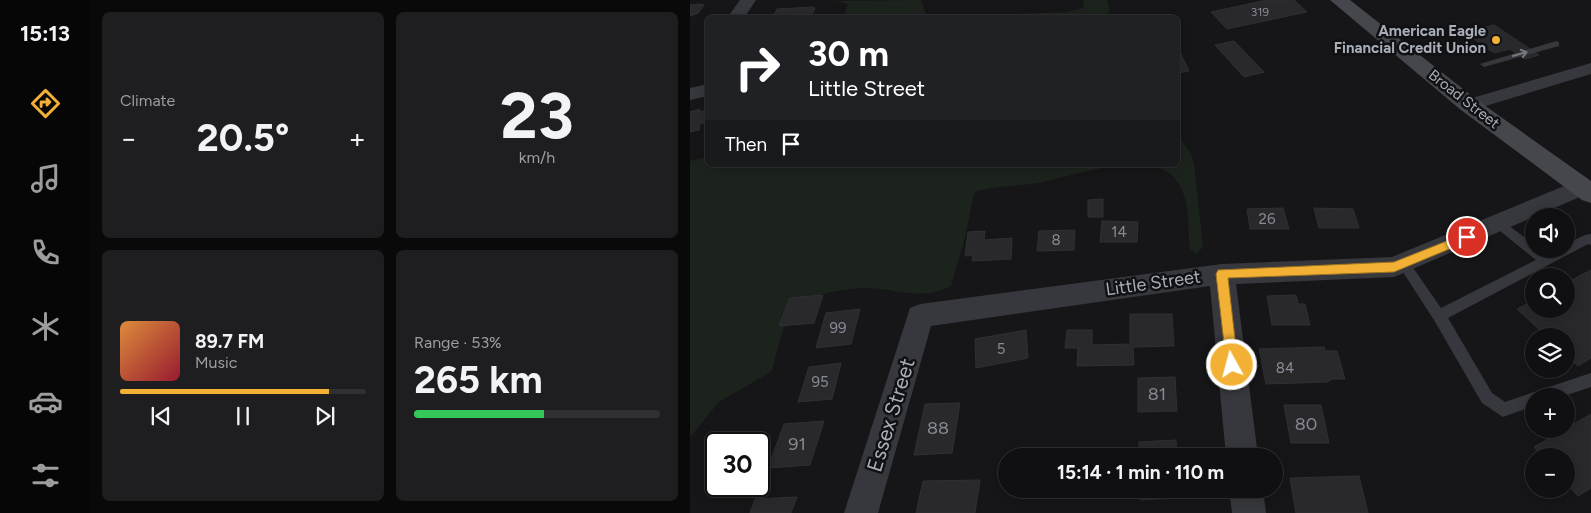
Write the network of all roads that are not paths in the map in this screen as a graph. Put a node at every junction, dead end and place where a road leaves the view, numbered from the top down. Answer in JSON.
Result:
{"nodes":[{"id":1,"x":748,"y":0,"type":"edge"},
{"id":2,"x":1339,"y":0,"type":"edge"},
{"id":3,"x":737,"y":15,"type":"edge"},
{"id":4,"x":1556,"y":44,"type":"dead end"},
{"id":5,"x":1484,"y":64,"type":"dead end"},
{"id":6,"x":1591,"y":68,"type":"edge"},
{"id":7,"x":1469,"y":104,"type":"junction"},
{"id":8,"x":1586,"y":190,"type":"edge"},
{"id":9,"x":1498,"y":223,"type":"junction"},
{"id":10,"x":1591,"y":240,"type":"edge"},
{"id":11,"x":1545,"y":260,"type":"junction"},
{"id":12,"x":1403,"y":264,"type":"junction"},
{"id":13,"x":1222,"y":274,"type":"junction"},
{"id":14,"x":920,"y":316,"type":"joint"},
{"id":15,"x":1439,"y":316,"type":"junction"},
{"id":16,"x":1591,"y":380,"type":"edge"},
{"id":17,"x":1567,"y":388,"type":"edge"},
{"id":18,"x":1525,"y":403,"type":"edge"},
{"id":19,"x":1241,"y":448,"type":"edge"},
{"id":20,"x":1247,"y":498,"type":"edge"},
{"id":21,"x":861,"y":513,"type":"edge"},
{"id":22,"x":1248,"y":513,"type":"edge"}],
"edges":[{"from":1,"to":3,"type":"street"},
{"from":2,"to":7,"type":"main road","name":"Broad Street"},
{"from":5,"to":4,"type":"lane","one_way":true},
{"from":6,"to":7,"type":"street"},
{"from":7,"to":8,"type":"main road","name":"Broad Street"},
{"from":8,"to":9,"type":"street","name":"Little Street"},
{"from":9,"to":11,"type":"lane"},
{"from":9,"to":12,"type":"street","name":"Little Street"},
{"from":10,"to":11,"type":"lane"},
{"from":11,"to":15,"type":"lane"},
{"from":12,"to":13,"type":"street","name":"Little Street"},
{"from":12,"to":15,"type":"lane"},
{"from":13,"to":14,"type":"street","name":"Little Street"},
{"from":13,"to":19,"type":"street"},
{"from":14,"to":21,"type":"street","name":"Essex Street"},
{"from":15,"to":18,"type":"lane"},
{"from":16,"to":17,"type":"lane"},
{"from":20,"to":22,"type":"street"}]}
